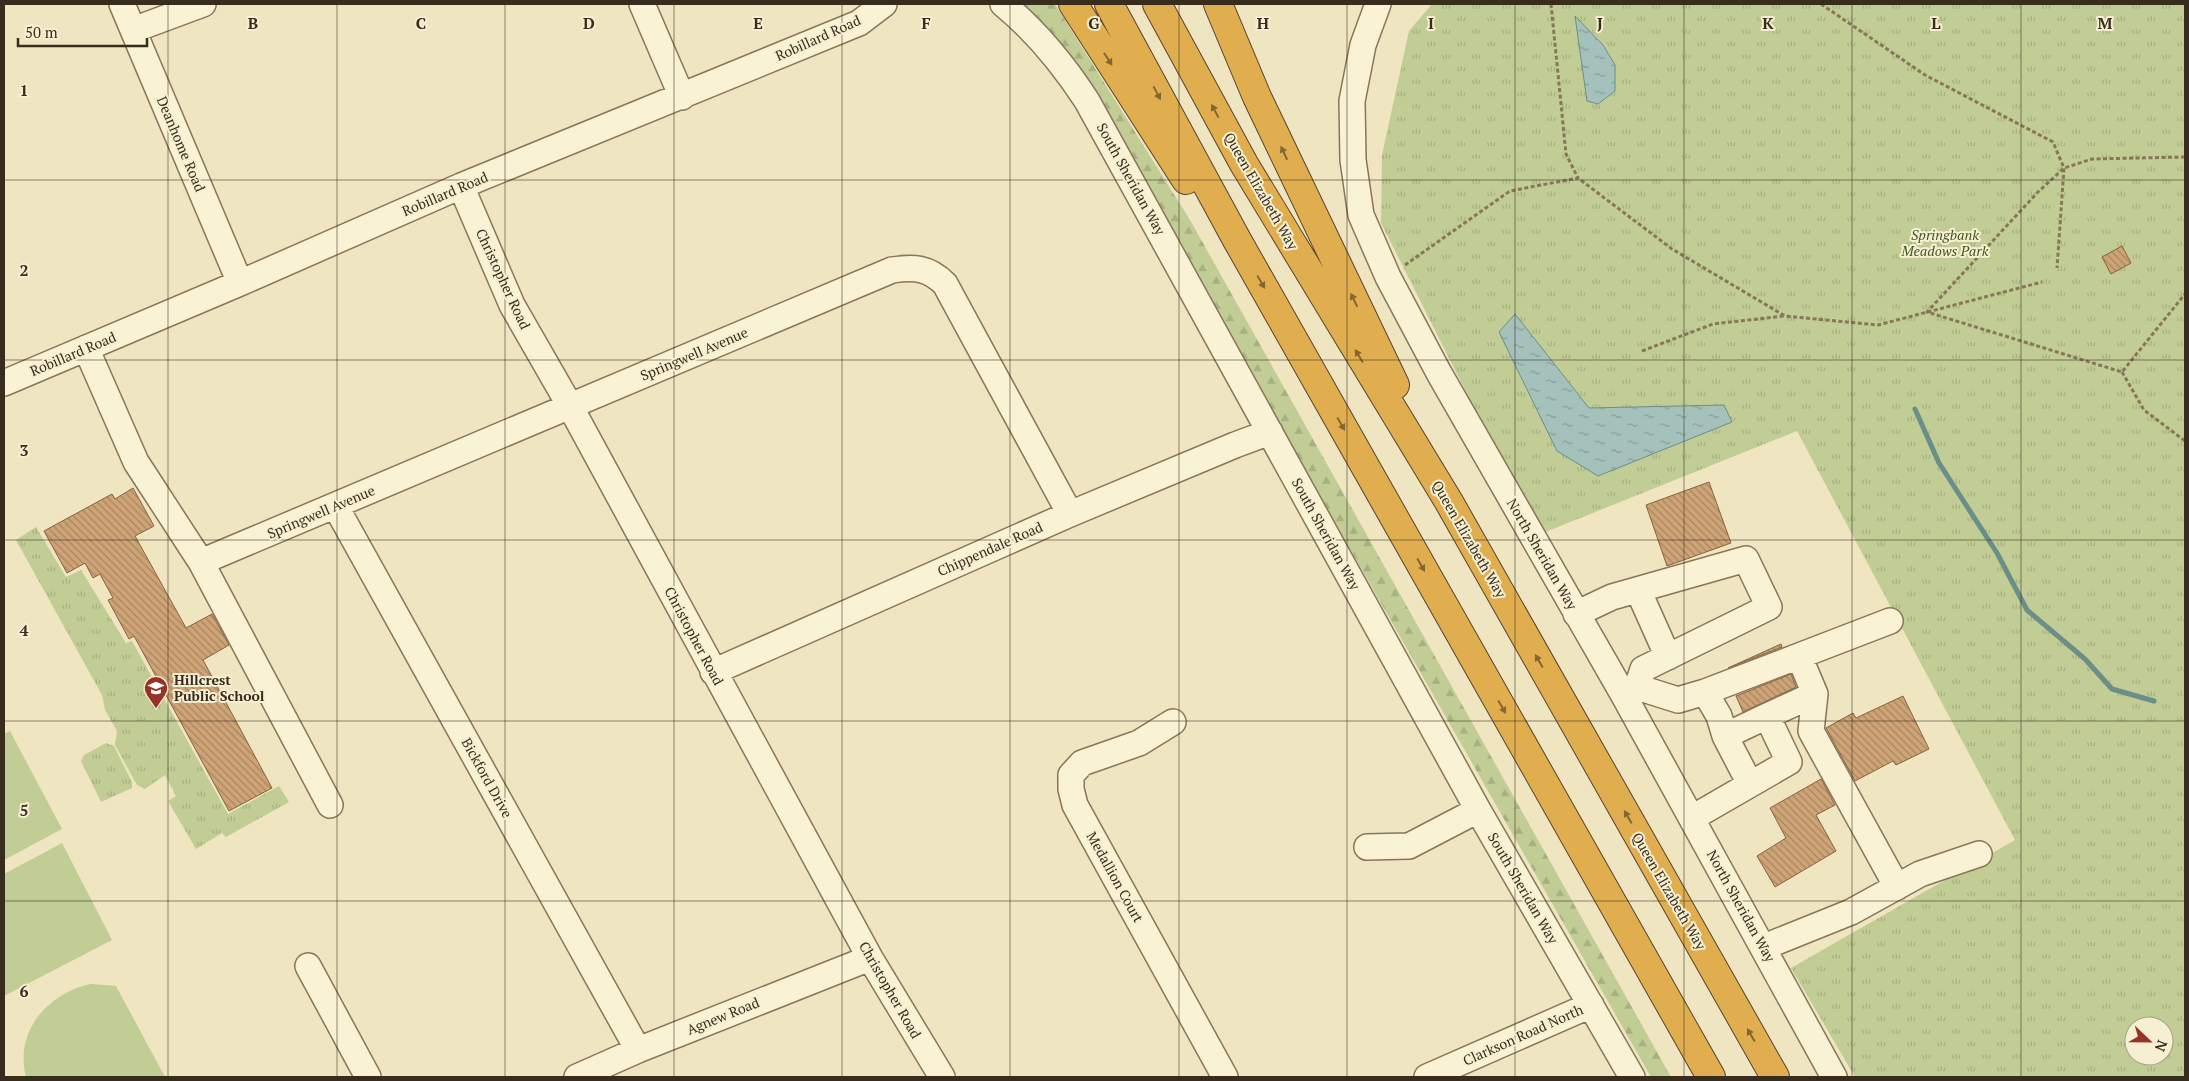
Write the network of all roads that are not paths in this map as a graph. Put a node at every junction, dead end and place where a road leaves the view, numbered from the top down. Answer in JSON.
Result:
{"nodes":[{"id":1,"x":122,"y":4,"type":"edge"},
{"id":2,"x":203,"y":4,"type":"edge"},
{"id":3,"x":642,"y":4,"type":"edge"},
{"id":4,"x":884,"y":4,"type":"edge"},
{"id":5,"x":1003,"y":4,"type":"edge"},
{"id":6,"x":1073,"y":4,"type":"edge"},
{"id":7,"x":1109,"y":4,"type":"edge"},
{"id":8,"x":1157,"y":4,"type":"edge"},
{"id":9,"x":1218,"y":4,"type":"edge"},
{"id":10,"x":1378,"y":4,"type":"edge"},
{"id":11,"x":134,"y":30,"type":"junction"},
{"id":12,"x":682,"y":97,"type":"junction"},
{"id":13,"x":461,"y":186,"type":"junction"},
{"id":14,"x":1237,"y":240,"type":"junction"},
{"id":15,"x":240,"y":283,"type":"junction"},
{"id":16,"x":86,"y":348,"type":"junction"},
{"id":17,"x":4,"y":383,"type":"edge"},
{"id":18,"x":570,"y":406,"type":"junction"},
{"id":19,"x":1270,"y":432,"type":"junction"},
{"id":20,"x":1448,"y":502,"type":"junction"},
{"id":21,"x":336,"y":507,"type":"junction"},
{"id":22,"x":1070,"y":514,"type":"junction"},
{"id":23,"x":201,"y":562,"type":"junction"},
{"id":24,"x":1638,"y":590,"type":"junction"},
{"id":25,"x":1576,"y":614,"type":"junction"},
{"id":26,"x":1890,"y":621,"type":"dead end"},
{"id":27,"x":1798,"y":656,"type":"junction"},
{"id":28,"x":1668,"y":657,"type":"junction"},
{"id":29,"x":713,"y":672,"type":"junction"},
{"id":30,"x":1630,"y":690,"type":"junction"},
{"id":31,"x":1705,"y":692,"type":"junction"},
{"id":32,"x":1815,"y":694,"type":"junction"},
{"id":33,"x":1767,"y":716,"type":"junction"},
{"id":34,"x":1173,"y":722,"type":"dead end"},
{"id":35,"x":1725,"y":736,"type":"junction"},
{"id":36,"x":1750,"y":784,"type":"junction"},
{"id":37,"x":330,"y":805,"type":"dead end"},
{"id":38,"x":1478,"y":810,"type":"junction"},
{"id":39,"x":1692,"y":818,"type":"junction"},
{"id":40,"x":1367,"y":847,"type":"dead end"},
{"id":41,"x":1979,"y":854,"type":"dead end"},
{"id":42,"x":1897,"y":887,"type":"junction"},
{"id":43,"x":1764,"y":947,"type":"junction"},
{"id":44,"x":870,"y":958,"type":"junction"},
{"id":45,"x":308,"y":966,"type":"dead end"},
{"id":46,"x":1591,"y":1005,"type":"junction"},
{"id":47,"x":638,"y":1050,"type":"junction"},
{"id":48,"x":368,"y":1077,"type":"edge"},
{"id":49,"x":577,"y":1077,"type":"edge"},
{"id":50,"x":942,"y":1077,"type":"edge"},
{"id":51,"x":1225,"y":1077,"type":"edge"},
{"id":52,"x":1428,"y":1077,"type":"edge"},
{"id":53,"x":1632,"y":1077,"type":"edge"},
{"id":54,"x":1711,"y":1077,"type":"edge"},
{"id":55,"x":1775,"y":1077,"type":"edge"},
{"id":56,"x":1834,"y":1077,"type":"edge"}],
"edges":[{"from":1,"to":11,"type":"street","name":"Deanhome Road"},
{"from":2,"to":11,"type":"street"},
{"from":3,"to":12,"type":"street"},
{"from":4,"to":12,"type":"street","name":"Robillard Road"},
{"from":5,"to":19,"type":"street","name":"South Sheridan Way"},
{"from":6,"to":14,"type":"highway","one_way":true},
{"from":7,"to":14,"type":"highway","one_way":true},
{"from":20,"to":8,"type":"highway","name":"Queen Elizabeth Way","one_way":true},
{"from":20,"to":9,"type":"highway","one_way":true},
{"from":10,"to":25,"type":"street","name":"North Sheridan Way"},
{"from":11,"to":15,"type":"street","name":"Deanhome Road"},
{"from":12,"to":13,"type":"street","name":"Robillard Road"},
{"from":13,"to":15,"type":"street","name":"Robillard Road"},
{"from":13,"to":18,"type":"street","name":"Christopher Road"},
{"from":14,"to":54,"type":"highway","one_way":true},
{"from":15,"to":16,"type":"street","name":"Robillard Road"},
{"from":16,"to":17,"type":"street","name":"Robillard Road"},
{"from":16,"to":23,"type":"street"},
{"from":18,"to":21,"type":"street","name":"Springwell Avenue"},
{"from":18,"to":22,"type":"street","name":"Springwell Avenue"},
{"from":18,"to":29,"type":"street","name":"Christopher Road"},
{"from":19,"to":22,"type":"street","name":"Chippendale Road"},
{"from":19,"to":38,"type":"street","name":"South Sheridan Way"},
{"from":55,"to":20,"type":"highway","name":"Queen Elizabeth Way","one_way":true},
{"from":21,"to":23,"type":"street","name":"Springwell Avenue"},
{"from":21,"to":47,"type":"street","name":"Bickford Drive"},
{"from":22,"to":29,"type":"street","name":"Chippendale Road"},
{"from":23,"to":37,"type":"street"},
{"from":24,"to":25,"type":"street"},
{"from":24,"to":28,"type":"street"},
{"from":24,"to":28,"type":"street"},
{"from":25,"to":30,"type":"street","name":"North Sheridan Way"},
{"from":26,"to":27,"type":"street"},
{"from":27,"to":31,"type":"street"},
{"from":27,"to":32,"type":"street"},
{"from":28,"to":30,"type":"street"},
{"from":29,"to":44,"type":"street","name":"Christopher Road"},
{"from":30,"to":31,"type":"street"},
{"from":30,"to":39,"type":"street","name":"North Sheridan Way"},
{"from":31,"to":35,"type":"street"},
{"from":32,"to":33,"type":"street"},
{"from":32,"to":42,"type":"street"},
{"from":33,"to":35,"type":"street"},
{"from":33,"to":36,"type":"street"},
{"from":34,"to":51,"type":"street","name":"Medallion Court"},
{"from":35,"to":36,"type":"street"},
{"from":36,"to":39,"type":"street"},
{"from":38,"to":40,"type":"street"},
{"from":38,"to":46,"type":"street","name":"South Sheridan Way"},
{"from":39,"to":43,"type":"street","name":"North Sheridan Way"},
{"from":41,"to":42,"type":"street"},
{"from":42,"to":43,"type":"street"},
{"from":43,"to":56,"type":"street","name":"North Sheridan Way"},
{"from":44,"to":47,"type":"street","name":"Agnew Road"},
{"from":44,"to":50,"type":"street","name":"Christopher Road"},
{"from":45,"to":48,"type":"street"},
{"from":46,"to":52,"type":"street","name":"Clarkson Road North"},
{"from":46,"to":53,"type":"street","name":"South Sheridan Way"},
{"from":47,"to":49,"type":"street","name":"Agnew Road"}]}
